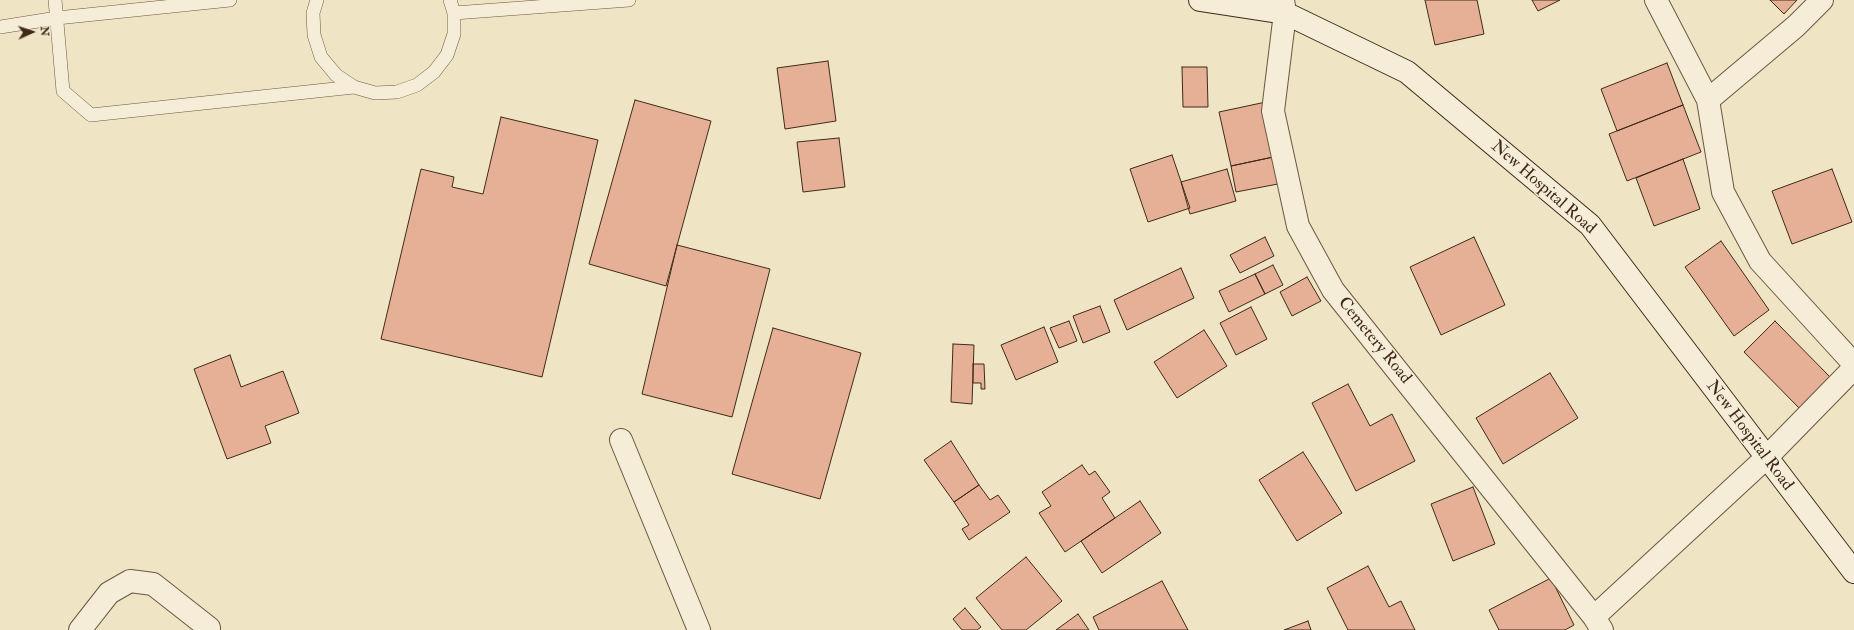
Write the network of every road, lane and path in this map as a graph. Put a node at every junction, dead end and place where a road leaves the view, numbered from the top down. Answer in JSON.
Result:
{"nodes":[{"id":1,"x":55,"y":0,"type":"edge"},
{"id":2,"x":230,"y":0,"type":"edge"},
{"id":3,"x":317,"y":0,"type":"edge"},
{"id":4,"x":450,"y":0,"type":"edge"},
{"id":5,"x":629,"y":0,"type":"edge"},
{"id":6,"x":1200,"y":0,"type":"edge"},
{"id":7,"x":1656,"y":0,"type":"edge"},
{"id":8,"x":1822,"y":0,"type":"edge"},
{"id":9,"x":494,"y":5,"type":"edge"},
{"id":10,"x":1284,"y":7,"type":"edge"},
{"id":11,"x":454,"y":13,"type":"junction"},
{"id":12,"x":57,"y":18,"type":"junction"},
{"id":13,"x":0,"y":28,"type":"edge"},
{"id":14,"x":354,"y":87,"type":"junction"},
{"id":15,"x":1708,"y":100,"type":"junction"},
{"id":16,"x":1854,"y":364,"type":"edge"},
{"id":17,"x":1854,"y":368,"type":"edge"},
{"id":18,"x":621,"y":440,"type":"dead end"},
{"id":19,"x":1766,"y":458,"type":"junction"},
{"id":20,"x":1854,"y":572,"type":"edge"},
{"id":21,"x":1598,"y":624,"type":"edge"},
{"id":22,"x":209,"y":628,"type":"dead end"},
{"id":23,"x":80,"y":630,"type":"edge"},
{"id":24,"x":699,"y":630,"type":"edge"}],
"edges":[{"from":1,"to":12,"type":"lane"},
{"from":2,"to":12,"type":"lane"},
{"from":3,"to":14,"type":"lane"},
{"from":4,"to":11,"type":"lane"},
{"from":5,"to":9,"type":"lane"},
{"from":6,"to":10,"type":"street","name":"New Hospital Road"},
{"from":7,"to":15,"type":"street"},
{"from":8,"to":15,"type":"street"},
{"from":9,"to":11,"type":"lane"},
{"from":10,"to":19,"type":"street","name":"New Hospital Road"},
{"from":10,"to":21,"type":"street","name":"Cemetery Road"},
{"from":11,"to":14,"type":"lane"},
{"from":12,"to":13,"type":"lane"},
{"from":12,"to":14,"type":"lane"},
{"from":15,"to":16,"type":"street"},
{"from":17,"to":19,"type":"street"},
{"from":18,"to":24,"type":"street"},
{"from":19,"to":20,"type":"street","name":"New Hospital Road"},
{"from":19,"to":21,"type":"street"},
{"from":22,"to":23,"type":"street"}]}
